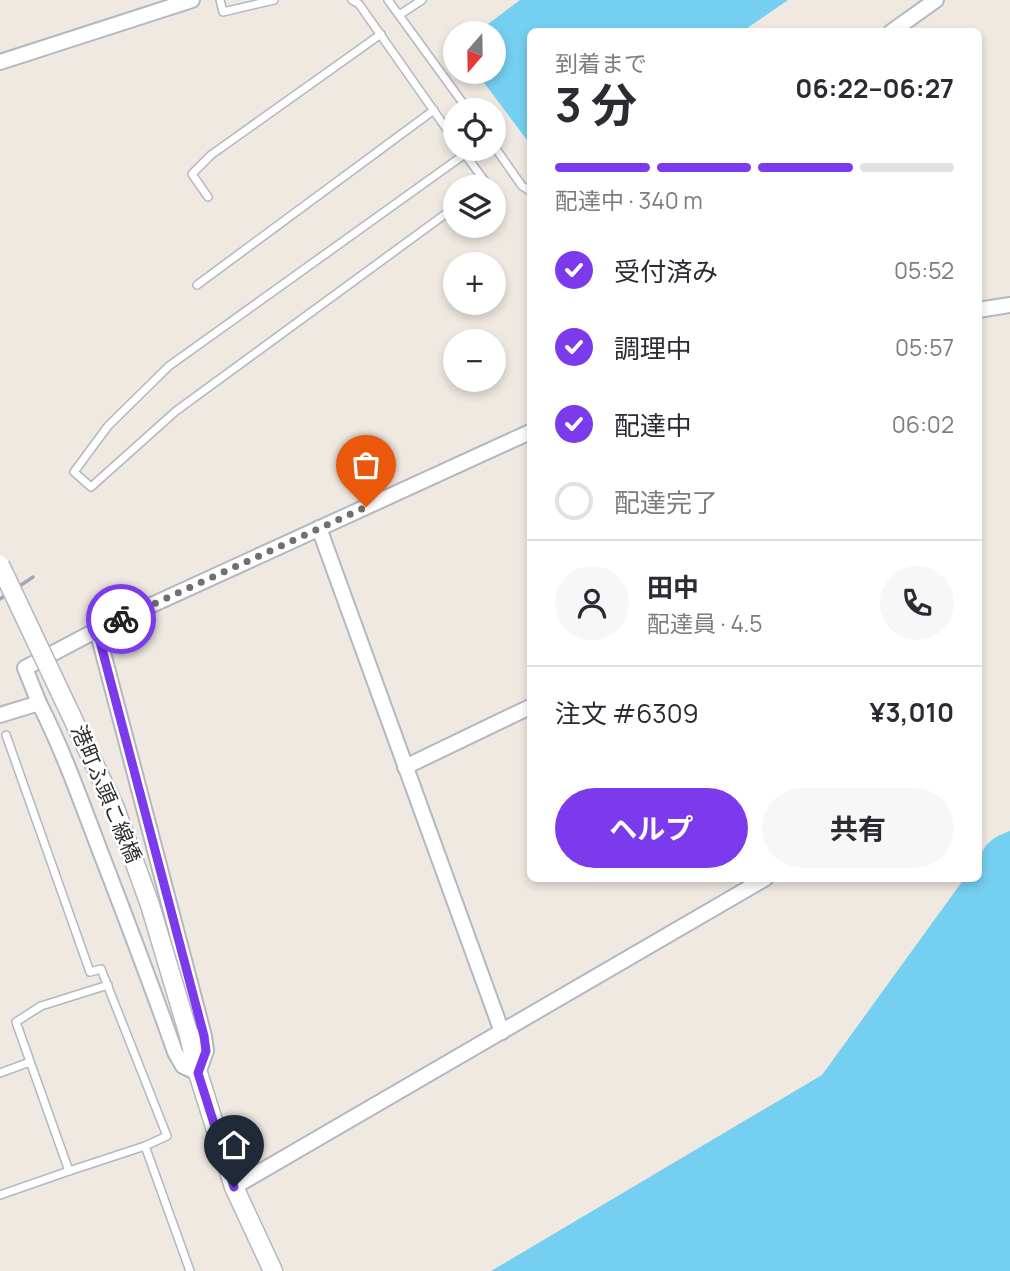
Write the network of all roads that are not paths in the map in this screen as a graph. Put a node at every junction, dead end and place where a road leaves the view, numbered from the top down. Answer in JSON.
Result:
{"nodes":[{"id":1,"x":192,"y":0,"type":"edge"},
{"id":2,"x":220,"y":0,"type":"edge"},
{"id":3,"x":274,"y":0,"type":"edge"},
{"id":4,"x":352,"y":0,"type":"edge"},
{"id":5,"x":388,"y":0,"type":"edge"},
{"id":6,"x":422,"y":0,"type":"edge"},
{"id":7,"x":936,"y":0,"type":"edge"},
{"id":8,"x":399,"y":15,"type":"junction"},
{"id":9,"x":897,"y":28,"type":"edge"},
{"id":10,"x":381,"y":34,"type":"junction"},
{"id":11,"x":0,"y":62,"type":"edge"},
{"id":12,"x":459,"y":98,"type":"edge"},
{"id":13,"x":433,"y":110,"type":"junction"},
{"id":14,"x":443,"y":124,"type":"edge"},
{"id":15,"x":451,"y":161,"type":"edge"},
{"id":16,"x":504,"y":161,"type":"edge"},
{"id":17,"x":527,"y":189,"type":"edge"},
{"id":18,"x":208,"y":197,"type":"dead end"},
{"id":19,"x":443,"y":216,"type":"edge"},
{"id":20,"x":197,"y":285,"type":"dead end"},
{"id":21,"x":1010,"y":305,"type":"edge"},
{"id":22,"x":982,"y":309,"type":"edge"},
{"id":23,"x":527,"y":433,"type":"edge"},
{"id":24,"x":319,"y":528,"type":"junction"},
{"id":25,"x":0,"y":565,"type":"edge"},
{"id":26,"x":97,"y":630,"type":"junction"},
{"id":27,"x":39,"y":703,"type":"junction"},
{"id":28,"x":527,"y":708,"type":"edge"},
{"id":29,"x":0,"y":715,"type":"edge"},
{"id":30,"x":6,"y":735,"type":"dead end"},
{"id":31,"x":405,"y":767,"type":"junction"},
{"id":32,"x":759,"y":882,"type":"edge"},
{"id":33,"x":107,"y":985,"type":"junction"},
{"id":34,"x":502,"y":1032,"type":"junction"},
{"id":35,"x":30,"y":1062,"type":"junction"},
{"id":36,"x":0,"y":1073,"type":"edge"},
{"id":37,"x":198,"y":1073,"type":"junction"},
{"id":38,"x":145,"y":1146,"type":"junction"},
{"id":39,"x":69,"y":1171,"type":"junction"},
{"id":40,"x":234,"y":1187,"type":"junction"},
{"id":41,"x":0,"y":1195,"type":"edge"},
{"id":42,"x":190,"y":1271,"type":"edge"},
{"id":43,"x":273,"y":1271,"type":"edge"}],
"edges":[{"from":1,"to":11,"type":"street"},
{"from":2,"to":3,"type":"lane"},
{"from":4,"to":10,"type":"lane"},
{"from":5,"to":8,"type":"lane"},
{"from":6,"to":8,"type":"lane"},
{"from":7,"to":9,"type":"street"},
{"from":8,"to":12,"type":"lane"},
{"from":10,"to":13,"type":"lane"},
{"from":10,"to":18,"type":"lane"},
{"from":13,"to":14,"type":"lane"},
{"from":13,"to":20,"type":"lane"},
{"from":15,"to":19,"type":"lane"},
{"from":16,"to":17,"type":"lane"},
{"from":21,"to":22,"type":"street"},
{"from":23,"to":24,"type":"street"},
{"from":24,"to":26,"type":"street"},
{"from":24,"to":31,"type":"street"},
{"from":25,"to":37,"type":"street","name":"港町ふ頭こ線橋","bridge":true},
{"from":26,"to":27,"type":"street"},
{"from":26,"to":37,"type":"street"},
{"from":27,"to":29,"type":"street"},
{"from":27,"to":37,"type":"street"},
{"from":28,"to":31,"type":"street"},
{"from":30,"to":33,"type":"lane"},
{"from":31,"to":34,"type":"street"},
{"from":32,"to":34,"type":"street"},
{"from":33,"to":35,"type":"lane"},
{"from":33,"to":38,"type":"lane"},
{"from":34,"to":40,"type":"street"},
{"from":35,"to":36,"type":"lane"},
{"from":35,"to":39,"type":"lane"},
{"from":37,"to":40,"type":"street","name":"港町ふ頭こ線橋"},
{"from":38,"to":39,"type":"lane"},
{"from":38,"to":42,"type":"lane"},
{"from":39,"to":41,"type":"lane"},
{"from":40,"to":43,"type":"street","name":"港町ふ頭こ線橋"}]}
